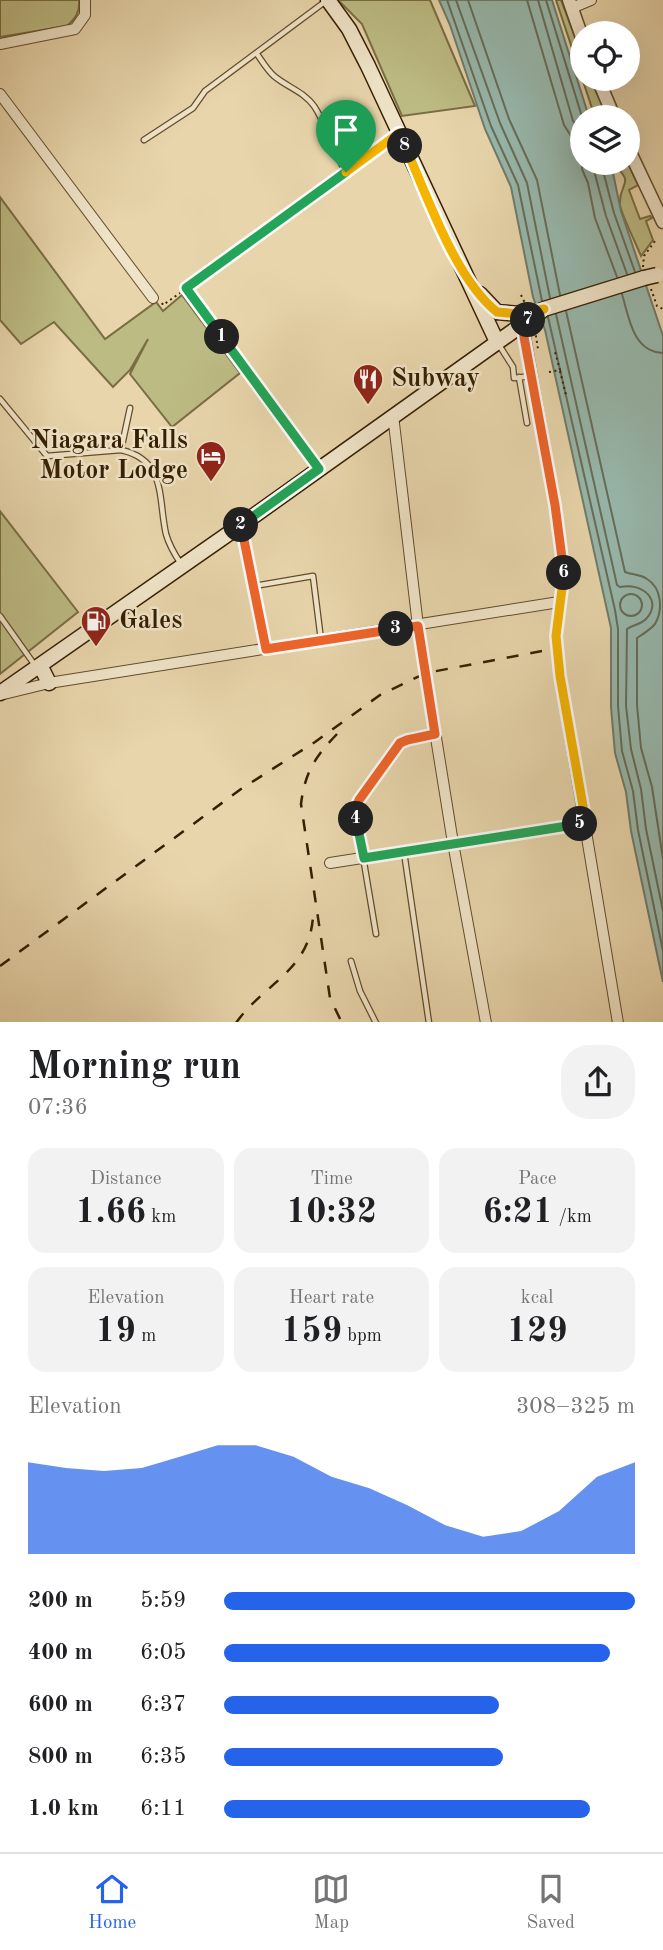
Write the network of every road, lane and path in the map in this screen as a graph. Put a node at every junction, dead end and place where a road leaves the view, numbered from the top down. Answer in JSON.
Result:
{"nodes":[{"id":1,"x":85,"y":0,"type":"edge"},
{"id":2,"x":328,"y":0,"type":"edge"},
{"id":3,"x":591,"y":0,"type":"edge"},
{"id":4,"x":570,"y":4,"type":"edge"},
{"id":5,"x":576,"y":21,"type":"edge"},
{"id":6,"x":1,"y":44,"type":"edge"},
{"id":7,"x":257,"y":54,"type":"junction"},
{"id":8,"x":0,"y":94,"type":"edge"},
{"id":9,"x":399,"y":133,"type":"junction"},
{"id":10,"x":144,"y":139,"type":"dead end"},
{"id":11,"x":346,"y":172,"type":"junction"},
{"id":12,"x":640,"y":173,"type":"edge"},
{"id":13,"x":663,"y":222,"type":"edge"},
{"id":14,"x":460,"y":266,"type":"junction"},
{"id":15,"x":661,"y":274,"type":"edge"},
{"id":16,"x":186,"y":288,"type":"junction"},
{"id":17,"x":153,"y":298,"type":"joint"},
{"id":18,"x":521,"y":319,"type":"junction"},
{"id":19,"x":497,"y":342,"type":"junction"},
{"id":20,"x":555,"y":352,"type":"dead end"},
{"id":21,"x":560,"y":370,"type":"junction"},
{"id":22,"x":549,"y":372,"type":"dead end"},
{"id":23,"x":533,"y":376,"type":"junction"},
{"id":24,"x":519,"y":377,"type":"junction"},
{"id":25,"x":566,"y":395,"type":"dead end"},
{"id":26,"x":0,"y":399,"type":"edge"},
{"id":27,"x":130,"y":408,"type":"dead end"},
{"id":28,"x":393,"y":415,"type":"junction"},
{"id":29,"x":527,"y":423,"type":"dead end"},
{"id":30,"x":121,"y":450,"type":"junction"},
{"id":31,"x":319,"y":469,"type":"junction"},
{"id":32,"x":241,"y":525,"type":"junction"},
{"id":33,"x":182,"y":566,"type":"junction"},
{"id":34,"x":253,"y":587,"type":"junction"},
{"id":35,"x":559,"y":602,"type":"junction"},
{"id":36,"x":0,"y":615,"type":"edge"},
{"id":37,"x":418,"y":626,"type":"junction"},
{"id":38,"x":321,"y":641,"type":"junction"},
{"id":39,"x":266,"y":649,"type":"junction"},
{"id":40,"x":38,"y":666,"type":"junction"},
{"id":41,"x":49,"y":683,"type":"junction"},
{"id":42,"x":0,"y":694,"type":"edge"},
{"id":43,"x":435,"y":734,"type":"junction"},
{"id":44,"x":586,"y":823,"type":"junction"},
{"id":45,"x":453,"y":843,"type":"junction"},
{"id":46,"x":404,"y":851,"type":"junction"},
{"id":47,"x":364,"y":858,"type":"junction"},
{"id":48,"x":330,"y":863,"type":"dead end"},
{"id":49,"x":376,"y":934,"type":"dead end"},
{"id":50,"x":351,"y":961,"type":"dead end"},
{"id":51,"x":376,"y":1022,"type":"edge"},
{"id":52,"x":429,"y":1022,"type":"edge"},
{"id":53,"x":485,"y":1022,"type":"edge"},
{"id":54,"x":618,"y":1022,"type":"edge"}],
"edges":[{"from":1,"to":6,"type":"street"},
{"from":2,"to":7,"type":"lane"},
{"from":2,"to":9,"type":"main road"},
{"from":3,"to":4,"type":"street"},
{"from":4,"to":5,"type":"street"},
{"from":7,"to":10,"type":"lane"},
{"from":7,"to":11,"type":"lane"},
{"from":8,"to":17,"type":"street"},
{"from":9,"to":11,"type":"street"},
{"from":9,"to":14,"type":"main road"},
{"from":11,"to":16,"type":"street"},
{"from":12,"to":13,"type":"street"},
{"from":14,"to":18,"type":"main road"},
{"from":14,"to":19,"type":"main road"},
{"from":15,"to":18,"type":"main road","bridge":true},
{"from":16,"to":17,"type":"path"},
{"from":16,"to":31,"type":"street"},
{"from":18,"to":19,"type":"main road"},
{"from":18,"to":23,"type":"street"},
{"from":19,"to":24,"type":"lane"},
{"from":19,"to":28,"type":"main road"},
{"from":20,"to":21,"type":"path"},
{"from":21,"to":22,"type":"path"},
{"from":21,"to":25,"type":"path"},
{"from":23,"to":24,"type":"lane"},
{"from":23,"to":35,"type":"street"},
{"from":24,"to":29,"type":"lane"},
{"from":26,"to":30,"type":"lane"},
{"from":27,"to":30,"type":"lane"},
{"from":28,"to":31,"type":"main road"},
{"from":28,"to":37,"type":"street"},
{"from":30,"to":33,"type":"lane"},
{"from":31,"to":32,"type":"main road"},
{"from":32,"to":33,"type":"main road"},
{"from":32,"to":34,"type":"street"},
{"from":33,"to":40,"type":"main road"},
{"from":34,"to":38,"type":"lane"},
{"from":34,"to":39,"type":"street"},
{"from":35,"to":37,"type":"street"},
{"from":35,"to":44,"type":"street"},
{"from":36,"to":40,"type":"lane"},
{"from":37,"to":38,"type":"street"},
{"from":37,"to":43,"type":"street"},
{"from":38,"to":39,"type":"street"},
{"from":39,"to":41,"type":"street"},
{"from":40,"to":41,"type":"main road"},
{"from":40,"to":42,"type":"main road"},
{"from":41,"to":42,"type":"street"},
{"from":43,"to":45,"type":"street"},
{"from":43,"to":47,"type":"lane"},
{"from":44,"to":45,"type":"street"},
{"from":44,"to":54,"type":"street"},
{"from":45,"to":46,"type":"street"},
{"from":45,"to":53,"type":"street"},
{"from":46,"to":47,"type":"street"},
{"from":46,"to":52,"type":"lane"},
{"from":47,"to":48,"type":"street"},
{"from":47,"to":49,"type":"lane"},
{"from":50,"to":51,"type":"lane"}]}
